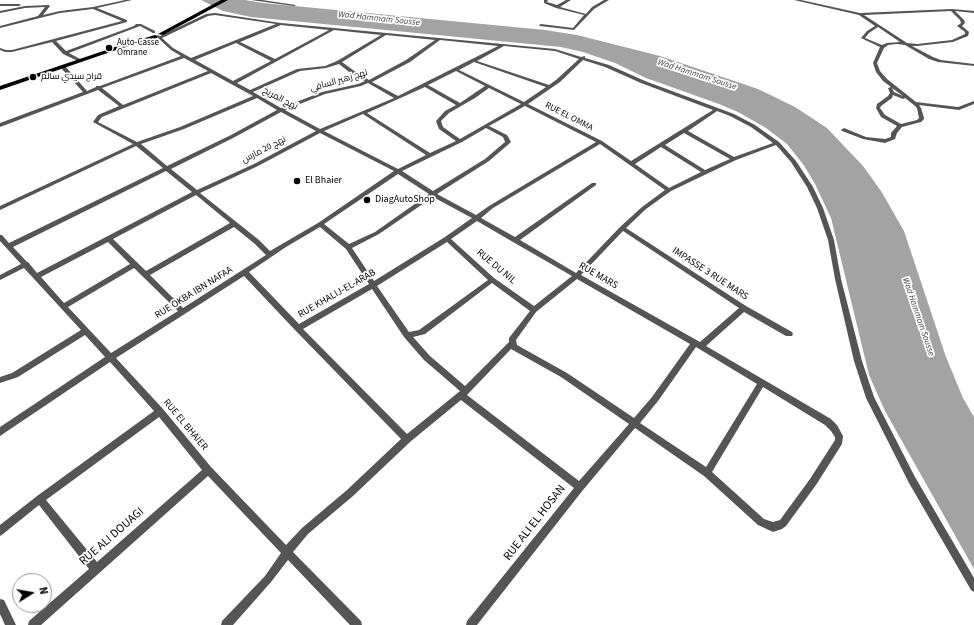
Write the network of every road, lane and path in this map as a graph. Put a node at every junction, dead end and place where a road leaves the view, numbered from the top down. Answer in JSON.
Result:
{"nodes":[{"id":1,"x":23,"y":0,"type":"edge"},
{"id":2,"x":52,"y":0,"type":"edge"},
{"id":3,"x":130,"y":0,"type":"edge"},
{"id":4,"x":225,"y":0,"type":"edge"},
{"id":5,"x":253,"y":0,"type":"edge"},
{"id":6,"x":282,"y":0,"type":"edge"},
{"id":7,"x":545,"y":0,"type":"edge"},
{"id":8,"x":569,"y":0,"type":"edge"},
{"id":9,"x":607,"y":0,"type":"edge"},
{"id":10,"x":796,"y":0,"type":"edge"},
{"id":11,"x":275,"y":3,"type":"junction"},
{"id":12,"x":0,"y":5,"type":"edge"},
{"id":13,"x":294,"y":5,"type":"dead end"},
{"id":14,"x":48,"y":6,"type":"junction"},
{"id":15,"x":18,"y":7,"type":"junction"},
{"id":16,"x":557,"y":7,"type":"junction"},
{"id":17,"x":94,"y":8,"type":"junction"},
{"id":18,"x":952,"y":10,"type":"junction"},
{"id":19,"x":974,"y":11,"type":"edge"},
{"id":20,"x":0,"y":12,"type":"edge"},
{"id":21,"x":860,"y":14,"type":"junction"},
{"id":22,"x":587,"y":15,"type":"junction"},
{"id":23,"x":39,"y":17,"type":"junction"},
{"id":24,"x":126,"y":21,"type":"junction"},
{"id":25,"x":281,"y":24,"type":"junction"},
{"id":26,"x":140,"y":25,"type":"junction"},
{"id":27,"x":541,"y":25,"type":"dead end"},
{"id":28,"x":877,"y":26,"type":"junction"},
{"id":29,"x":0,"y":27,"type":"edge"},
{"id":30,"x":333,"y":29,"type":"junction"},
{"id":31,"x":386,"y":34,"type":"junction"},
{"id":32,"x":157,"y":35,"type":"junction"},
{"id":33,"x":439,"y":39,"type":"junction"},
{"id":34,"x":53,"y":40,"type":"junction"},
{"id":35,"x":237,"y":42,"type":"junction"},
{"id":36,"x":904,"y":43,"type":"junction"},
{"id":37,"x":503,"y":45,"type":"junction"},
{"id":38,"x":882,"y":47,"type":"junction"},
{"id":39,"x":0,"y":49,"type":"edge"},
{"id":40,"x":65,"y":53,"type":"junction"},
{"id":41,"x":184,"y":56,"type":"junction"},
{"id":42,"x":583,"y":58,"type":"junction"},
{"id":43,"x":191,"y":60,"type":"junction"},
{"id":44,"x":80,"y":61,"type":"junction"},
{"id":45,"x":275,"y":61,"type":"junction"},
{"id":46,"x":474,"y":61,"type":"junction"},
{"id":47,"x":339,"y":62,"type":"junction"},
{"id":48,"x":974,"y":65,"type":"edge"},
{"id":49,"x":63,"y":67,"type":"junction"},
{"id":50,"x":456,"y":70,"type":"junction"},
{"id":51,"x":212,"y":71,"type":"junction"},
{"id":52,"x":885,"y":80,"type":"junction"},
{"id":53,"x":368,"y":81,"type":"junction"},
{"id":54,"x":234,"y":83,"type":"junction"},
{"id":55,"x":425,"y":85,"type":"junction"},
{"id":56,"x":488,"y":86,"type":"junction"},
{"id":57,"x":98,"y":87,"type":"junction"},
{"id":58,"x":550,"y":87,"type":"junction"},
{"id":59,"x":0,"y":88,"type":"edge"},
{"id":60,"x":86,"y":92,"type":"junction"},
{"id":61,"x":250,"y":92,"type":"junction"},
{"id":62,"x":892,"y":92,"type":"junction"},
{"id":63,"x":257,"y":96,"type":"junction"},
{"id":64,"x":398,"y":98,"type":"junction"},
{"id":65,"x":974,"y":102,"type":"edge"},
{"id":66,"x":459,"y":104,"type":"junction"},
{"id":67,"x":524,"y":104,"type":"junction"},
{"id":68,"x":916,"y":104,"type":"junction"},
{"id":69,"x":123,"y":107,"type":"junction"},
{"id":70,"x":282,"y":109,"type":"junction"},
{"id":71,"x":717,"y":109,"type":"junction"},
{"id":72,"x":363,"y":112,"type":"junction"},
{"id":73,"x":0,"y":125,"type":"edge"},
{"id":74,"x":485,"y":126,"type":"junction"},
{"id":75,"x":900,"y":126,"type":"junction"},
{"id":76,"x":844,"y":130,"type":"dead end"},
{"id":77,"x":320,"y":131,"type":"junction"},
{"id":78,"x":684,"y":131,"type":"junction"},
{"id":79,"x":460,"y":140,"type":"junction"},
{"id":80,"x":600,"y":142,"type":"junction"},
{"id":81,"x":777,"y":143,"type":"junction"},
{"id":82,"x":137,"y":144,"type":"junction"},
{"id":83,"x":661,"y":145,"type":"junction"},
{"id":84,"x":428,"y":155,"type":"junction"},
{"id":85,"x":734,"y":159,"type":"junction"},
{"id":86,"x":631,"y":164,"type":"junction"},
{"id":87,"x":165,"y":168,"type":"junction"},
{"id":88,"x":398,"y":171,"type":"junction"},
{"id":89,"x":705,"y":172,"type":"junction"},
{"id":90,"x":594,"y":184,"type":"dead end"},
{"id":91,"x":669,"y":190,"type":"junction"},
{"id":92,"x":197,"y":192,"type":"junction"},
{"id":93,"x":433,"y":194,"type":"junction"},
{"id":94,"x":0,"y":208,"type":"edge"},
{"id":95,"x":475,"y":217,"type":"junction"},
{"id":96,"x":234,"y":224,"type":"junction"},
{"id":97,"x":320,"y":224,"type":"junction"},
{"id":98,"x":622,"y":228,"type":"junction"},
{"id":99,"x":108,"y":238,"type":"junction"},
{"id":100,"x":447,"y":239,"type":"junction"},
{"id":101,"x":515,"y":240,"type":"junction"},
{"id":102,"x":3,"y":242,"type":"edge"},
{"id":103,"x":348,"y":246,"type":"junction"},
{"id":104,"x":270,"y":255,"type":"junction"},
{"id":105,"x":26,"y":264,"type":"junction"},
{"id":106,"x":134,"y":265,"type":"junction"},
{"id":107,"x":245,"y":272,"type":"junction"},
{"id":108,"x":145,"y":275,"type":"junction"},
{"id":109,"x":577,"y":276,"type":"junction"},
{"id":110,"x":36,"y":277,"type":"junction"},
{"id":111,"x":0,"y":278,"type":"edge"},
{"id":112,"x":492,"y":280,"type":"junction"},
{"id":113,"x":373,"y":285,"type":"junction"},
{"id":114,"x":63,"y":307,"type":"junction"},
{"id":115,"x":744,"y":308,"type":"junction"},
{"id":116,"x":534,"y":310,"type":"junction"},
{"id":117,"x":183,"y":312,"type":"junction"},
{"id":118,"x":298,"y":328,"type":"junction"},
{"id":119,"x":85,"y":331,"type":"junction"},
{"id":120,"x":407,"y":334,"type":"junction"},
{"id":121,"x":789,"y":334,"type":"dead end"},
{"id":122,"x":512,"y":343,"type":"junction"},
{"id":123,"x":698,"y":345,"type":"junction"},
{"id":124,"x":110,"y":358,"type":"junction"},
{"id":125,"x":0,"y":380,"type":"edge"},
{"id":126,"x":761,"y":383,"type":"junction"},
{"id":127,"x":463,"y":393,"type":"junction"},
{"id":128,"x":160,"y":412,"type":"junction"},
{"id":129,"x":634,"y":423,"type":"junction"},
{"id":130,"x":0,"y":432,"type":"edge"},
{"id":131,"x":407,"y":439,"type":"junction"},
{"id":132,"x":208,"y":470,"type":"junction"},
{"id":133,"x":707,"y":473,"type":"junction"},
{"id":134,"x":580,"y":486,"type":"junction"},
{"id":135,"x":40,"y":499,"type":"junction"},
{"id":136,"x":0,"y":531,"type":"edge"},
{"id":137,"x":287,"y":553,"type":"junction"},
{"id":138,"x":95,"y":568,"type":"junction"},
{"id":139,"x":974,"y":587,"type":"edge"},
{"id":140,"x":0,"y":604,"type":"edge"},
{"id":141,"x":11,"y":625,"type":"edge"},
{"id":142,"x":33,"y":625,"type":"edge"},
{"id":143,"x":226,"y":625,"type":"edge"},
{"id":144,"x":358,"y":625,"type":"edge"},
{"id":145,"x":471,"y":625,"type":"edge"}],
"edges":[{"from":1,"to":15,"type":"street"},
{"from":2,"to":14,"type":"street"},
{"from":3,"to":17,"type":"street"},
{"from":4,"to":32,"type":"main road"},
{"from":5,"to":11,"type":"street"},
{"from":6,"to":11,"type":"street"},
{"from":7,"to":16,"type":"street"},
{"from":8,"to":16,"type":"street"},
{"from":9,"to":22,"type":"street"},
{"from":10,"to":21,"type":"street"},
{"from":11,"to":13,"type":"street"},
{"from":12,"to":15,"type":"street"},
{"from":14,"to":15,"type":"street"},
{"from":14,"to":23,"type":"street"},
{"from":15,"to":20,"type":"street"},
{"from":16,"to":22,"type":"street"},
{"from":17,"to":23,"type":"street"},
{"from":17,"to":24,"type":"street","name":"نهج المريخ"},
{"from":18,"to":19,"type":"street"},
{"from":18,"to":21,"type":"street"},
{"from":18,"to":36,"type":"street"},
{"from":21,"to":28,"type":"street"},
{"from":22,"to":27,"type":"street"},
{"from":23,"to":29,"type":"street"},
{"from":24,"to":26,"type":"street","name":"نهج المريخ"},
{"from":24,"to":34,"type":"street"},
{"from":25,"to":30,"type":"street"},
{"from":25,"to":32,"type":"street"},
{"from":25,"to":35,"type":"street"},
{"from":26,"to":32,"type":"street","name":"نهج المريخ"},
{"from":26,"to":40,"type":"street"},
{"from":28,"to":36,"type":"street"},
{"from":28,"to":38,"type":"street"},
{"from":30,"to":31,"type":"street"},
{"from":30,"to":45,"type":"street"},
{"from":31,"to":33,"type":"street"},
{"from":31,"to":47,"type":"street"},
{"from":32,"to":41,"type":"street","name":"نهج المريخ"},
{"from":32,"to":44,"type":"main road"},
{"from":33,"to":37,"type":"street"},
{"from":33,"to":53,"type":"street","name":"نهج زهير السافي"},
{"from":34,"to":39,"type":"street"},
{"from":34,"to":40,"type":"street"},
{"from":35,"to":43,"type":"street"},
{"from":35,"to":45,"type":"street"},
{"from":36,"to":38,"type":"street"},
{"from":36,"to":48,"type":"street"},
{"from":37,"to":42,"type":"street"},
{"from":37,"to":46,"type":"street","name":"نهج 20 مارس"},
{"from":38,"to":52,"type":"street"},
{"from":40,"to":44,"type":"street"},
{"from":41,"to":43,"type":"street","name":"نهج المريخ"},
{"from":41,"to":57,"type":"street"},
{"from":42,"to":58,"type":"street","name":"RUE OKBA IBN NAFAA"},
{"from":42,"to":71,"type":"street"},
{"from":43,"to":51,"type":"street","name":"نهج المريخ"},
{"from":44,"to":49,"type":"main road"},
{"from":45,"to":54,"type":"street"},
{"from":46,"to":50,"type":"street","name":"نهج 20 مارس"},
{"from":46,"to":58,"type":"street"},
{"from":47,"to":53,"type":"street"},
{"from":47,"to":61,"type":"street"},
{"from":49,"to":59,"type":"main road"},
{"from":49,"to":60,"type":"street"},
{"from":50,"to":55,"type":"street","name":"نهج 20 مارس"},
{"from":50,"to":56,"type":"street","name":"RUE EL OMMA"},
{"from":51,"to":54,"type":"street","name":"نهج المريخ"},
{"from":51,"to":69,"type":"street"},
{"from":52,"to":62,"type":"street"},
{"from":52,"to":68,"type":"street"},
{"from":53,"to":64,"type":"street"},
{"from":53,"to":70,"type":"street","name":"نهج زهير السافي"},
{"from":54,"to":61,"type":"street","name":"نهج المريخ"},
{"from":55,"to":64,"type":"street","name":"نهج 20 مارس"},
{"from":55,"to":66,"type":"street"},
{"from":56,"to":66,"type":"street"},
{"from":56,"to":67,"type":"street","name":"RUE EL OMMA"},
{"from":57,"to":60,"type":"street"},
{"from":57,"to":69,"type":"street"},
{"from":58,"to":67,"type":"street","name":"RUE OKBA IBN NAFAA"},
{"from":60,"to":73,"type":"street"},
{"from":61,"to":63,"type":"street","name":"نهج المريخ"},
{"from":62,"to":68,"type":"street"},
{"from":62,"to":75,"type":"street"},
{"from":63,"to":70,"type":"street","name":"نهج المريخ"},
{"from":63,"to":82,"type":"street"},
{"from":64,"to":72,"type":"street","name":"نهج 20 مارس"},
{"from":65,"to":68,"type":"street"},
{"from":66,"to":79,"type":"street"},
{"from":67,"to":74,"type":"street","name":"RUE OKBA IBN NAFAA"},
{"from":67,"to":80,"type":"street","name":"RUE EL OMMA"},
{"from":68,"to":75,"type":"street"},
{"from":69,"to":82,"type":"street"},
{"from":70,"to":77,"type":"street","name":"نهج المريخ"},
{"from":70,"to":87,"type":"street","name":"نهج زهير السافي"},
{"from":71,"to":78,"type":"street"},
{"from":71,"to":81,"type":"street"},
{"from":72,"to":77,"type":"street","name":"نهج 20 مارس"},
{"from":72,"to":84,"type":"street"},
{"from":74,"to":79,"type":"street","name":"RUE OKBA IBN NAFAA"},
{"from":74,"to":93,"type":"street"},
{"from":75,"to":76,"type":"street"},
{"from":77,"to":88,"type":"street","name":"نهج المريخ"},
{"from":77,"to":92,"type":"street","name":"نهج 20 مارس"},
{"from":78,"to":83,"type":"street"},
{"from":78,"to":85,"type":"street"},
{"from":79,"to":84,"type":"street","name":"RUE OKBA IBN NAFAA"},
{"from":80,"to":86,"type":"street","name":"RUE EL OMMA"},
{"from":80,"to":95,"type":"street","name":"RUE KHALIJ-EL-ARAB"},
{"from":81,"to":85,"type":"street"},
{"from":81,"to":139,"type":"street"},
{"from":82,"to":87,"type":"street"},
{"from":82,"to":94,"type":"street"},
{"from":83,"to":86,"type":"street"},
{"from":83,"to":89,"type":"street"},
{"from":84,"to":88,"type":"street","name":"RUE OKBA IBN NAFAA"},
{"from":85,"to":89,"type":"street"},
{"from":86,"to":91,"type":"street","name":"RUE EL OMMA"},
{"from":87,"to":92,"type":"street"},
{"from":87,"to":102,"type":"street","name":"نهج زهير السافي"},
{"from":88,"to":93,"type":"street","name":"RUE MARS"},
{"from":88,"to":97,"type":"street","name":"RUE OKBA IBN NAFAA"},
{"from":89,"to":91,"type":"street"},
{"from":90,"to":101,"type":"street"},
{"from":91,"to":98,"type":"street"},
{"from":92,"to":96,"type":"street"},
{"from":92,"to":99,"type":"street","name":"نهج 20 مارس"},
{"from":93,"to":95,"type":"street","name":"RUE MARS"},
{"from":93,"to":103,"type":"street"},
{"from":95,"to":100,"type":"street","name":"RUE KHALIJ-EL-ARAB"},
{"from":95,"to":101,"type":"street","name":"RUE MARS"},
{"from":96,"to":104,"type":"street"},
{"from":96,"to":108,"type":"street"},
{"from":97,"to":103,"type":"street","name":"RUE ALI EL HOSAN"},
{"from":97,"to":104,"type":"street","name":"RUE OKBA IBN NAFAA"},
{"from":98,"to":109,"type":"street"},
{"from":98,"to":115,"type":"street","name":"IMPASSE 3 RUE MARS"},
{"from":99,"to":106,"type":"street"},
{"from":99,"to":110,"type":"street","name":"نهج 20 مارس"},
{"from":100,"to":112,"type":"street","name":"RUE DU NIL"},
{"from":100,"to":113,"type":"street","name":"RUE KHALIJ-EL-ARAB"},
{"from":101,"to":109,"type":"street","name":"RUE MARS"},
{"from":102,"to":105,"type":"street","name":"RUE EL BHAIER"},
{"from":103,"to":113,"type":"street","name":"RUE ALI EL HOSAN"},
{"from":104,"to":107,"type":"street","name":"RUE OKBA IBN NAFAA"},
{"from":105,"to":110,"type":"street","name":"RUE EL BHAIER"},
{"from":105,"to":111,"type":"street"},
{"from":106,"to":108,"type":"street"},
{"from":106,"to":114,"type":"street"},
{"from":107,"to":117,"type":"street","name":"RUE OKBA IBN NAFAA"},
{"from":107,"to":118,"type":"street"},
{"from":108,"to":117,"type":"street"},
{"from":109,"to":116,"type":"street"},
{"from":109,"to":123,"type":"street","name":"RUE MARS"},
{"from":110,"to":114,"type":"street","name":"RUE EL BHAIER"},
{"from":112,"to":116,"type":"street","name":"RUE DU NIL"},
{"from":112,"to":120,"type":"street"},
{"from":113,"to":118,"type":"street","name":"RUE KHALIJ-EL-ARAB"},
{"from":113,"to":120,"type":"street","name":"RUE ALI EL HOSAN"},
{"from":114,"to":119,"type":"street","name":"RUE EL BHAIER"},
{"from":115,"to":121,"type":"street","name":"IMPASSE 3 RUE MARS"},
{"from":115,"to":123,"type":"street"},
{"from":116,"to":122,"type":"street"},
{"from":117,"to":124,"type":"street","name":"RUE OKBA IBN NAFAA"},
{"from":118,"to":131,"type":"street","name":"RUE KHALIJ-EL-ARAB"},
{"from":119,"to":124,"type":"street","name":"RUE EL BHAIER"},
{"from":119,"to":125,"type":"street"},
{"from":120,"to":127,"type":"street","name":"RUE ALI EL HOSAN"},
{"from":122,"to":127,"type":"street"},
{"from":122,"to":129,"type":"street"},
{"from":123,"to":126,"type":"street","name":"RUE MARS"},
{"from":123,"to":129,"type":"street"},
{"from":124,"to":128,"type":"street","name":"RUE EL BHAIER"},
{"from":124,"to":130,"type":"street","name":"RUE OKBA IBN NAFAA"},
{"from":126,"to":133,"type":"street"},
{"from":126,"to":133,"type":"street","name":"RUE MARS"},
{"from":127,"to":131,"type":"street"},
{"from":127,"to":134,"type":"street","name":"RUE ALI EL HOSAN"},
{"from":128,"to":132,"type":"street","name":"RUE EL BHAIER"},
{"from":128,"to":135,"type":"street"},
{"from":129,"to":133,"type":"street"},
{"from":129,"to":134,"type":"street"},
{"from":131,"to":137,"type":"street"},
{"from":132,"to":137,"type":"street","name":"RUE EL BHAIER"},
{"from":132,"to":138,"type":"street","name":"RUE ALI DOUAGI"},
{"from":134,"to":145,"type":"street","name":"RUE ALI EL HOSAN"},
{"from":135,"to":136,"type":"street"},
{"from":135,"to":138,"type":"street"},
{"from":137,"to":143,"type":"street"},
{"from":137,"to":144,"type":"street","name":"RUE EL BHAIER"},
{"from":138,"to":142,"type":"street","name":"RUE ALI DOUAGI"},
{"from":140,"to":141,"type":"street"}]}
